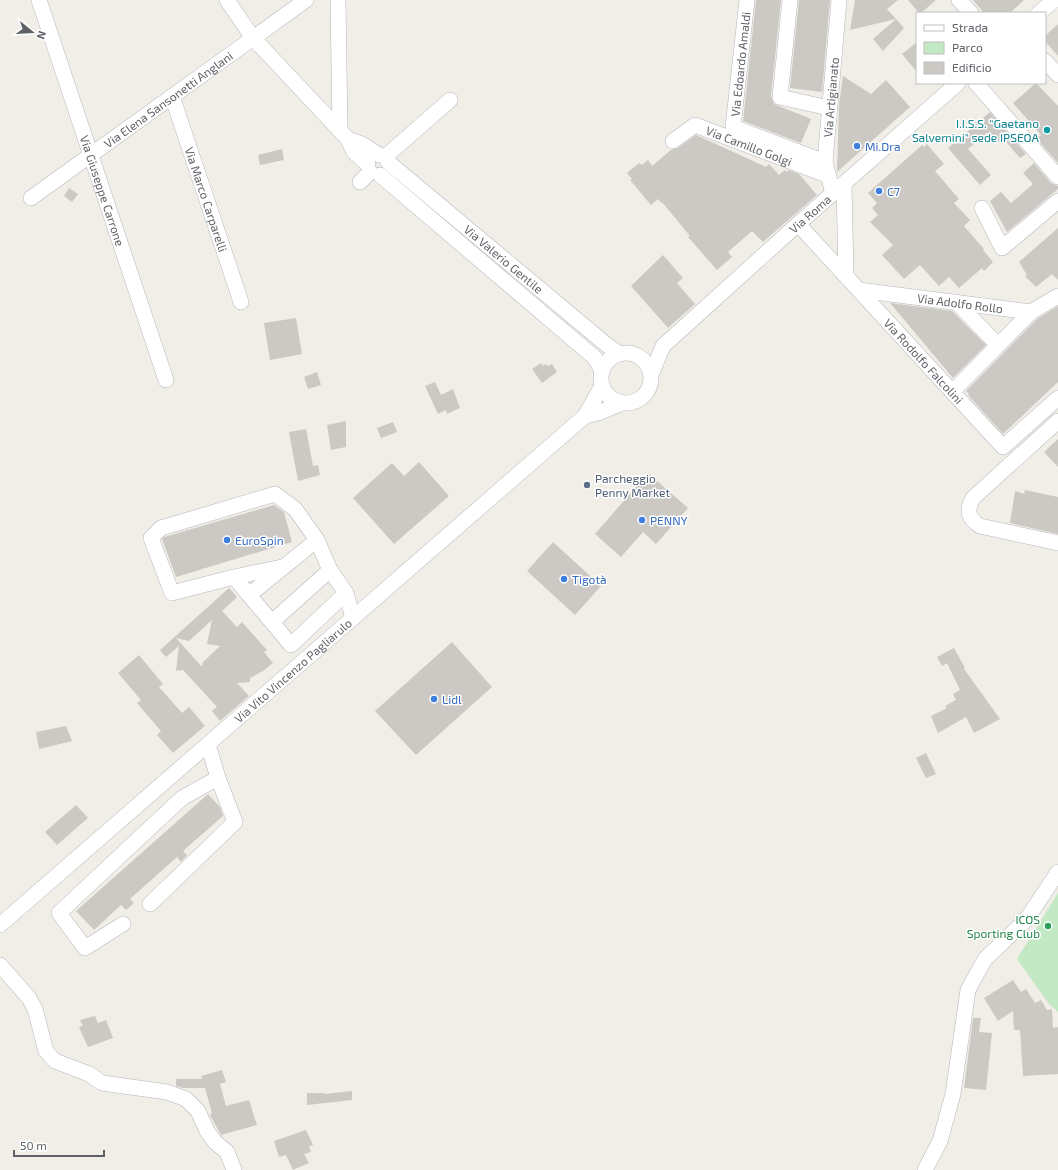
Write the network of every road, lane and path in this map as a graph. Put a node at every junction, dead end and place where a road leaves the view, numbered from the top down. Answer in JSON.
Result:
{"nodes":[{"id":1,"x":39,"y":0,"type":"edge"},
{"id":2,"x":227,"y":0,"type":"edge"},
{"id":3,"x":306,"y":0,"type":"edge"},
{"id":4,"x":338,"y":0,"type":"edge"},
{"id":5,"x":747,"y":0,"type":"edge"},
{"id":6,"x":790,"y":0,"type":"edge"},
{"id":7,"x":839,"y":0,"type":"edge"},
{"id":8,"x":959,"y":0,"type":"edge"},
{"id":9,"x":1054,"y":0,"type":"edge"},
{"id":10,"x":970,"y":12,"type":"edge"},
{"id":11,"x":1040,"y":12,"type":"edge"},
{"id":12,"x":253,"y":38,"type":"junction"},
{"id":13,"x":1046,"y":62,"type":"edge"},
{"id":14,"x":1058,"y":76,"type":"edge"},
{"id":15,"x":957,"y":84,"type":"edge"},
{"id":16,"x":977,"y":84,"type":"edge"},
{"id":17,"x":172,"y":96,"type":"junction"},
{"id":18,"x":450,"y":100,"type":"dead end"},
{"id":19,"x":829,"y":108,"type":"junction"},
{"id":20,"x":344,"y":135,"type":"junction"},
{"id":21,"x":673,"y":141,"type":"dead end"},
{"id":22,"x":90,"y":155,"type":"junction"},
{"id":23,"x":384,"y":158,"type":"junction"},
{"id":24,"x":825,"y":162,"type":"junction"},
{"id":25,"x":370,"y":174,"type":"junction"},
{"id":26,"x":829,"y":176,"type":"junction"},
{"id":27,"x":1058,"y":177,"type":"edge"},
{"id":28,"x":838,"y":189,"type":"junction"},
{"id":29,"x":31,"y":198,"type":"dead end"},
{"id":30,"x":1058,"y":201,"type":"edge"},
{"id":31,"x":982,"y":208,"type":"dead end"},
{"id":32,"x":798,"y":224,"type":"junction"},
{"id":33,"x":846,"y":275,"type":"junction"},
{"id":34,"x":859,"y":290,"type":"junction"},
{"id":35,"x":1058,"y":296,"type":"edge"},
{"id":36,"x":241,"y":302,"type":"dead end"},
{"id":37,"x":956,"y":302,"type":"junction"},
{"id":38,"x":1031,"y":312,"type":"junction"},
{"id":39,"x":998,"y":345,"type":"junction"},
{"id":40,"x":663,"y":346,"type":"junction"},
{"id":41,"x":620,"y":354,"type":"junction"},
{"id":42,"x":636,"y":356,"type":"junction"},
{"id":43,"x":602,"y":370,"type":"junction"},
{"id":44,"x":650,"y":375,"type":"junction"},
{"id":45,"x":166,"y":380,"type":"dead end"},
{"id":46,"x":602,"y":386,"type":"junction"},
{"id":47,"x":952,"y":392,"type":"junction"},
{"id":48,"x":1058,"y":398,"type":"edge"},
{"id":49,"x":622,"y":403,"type":"junction"},
{"id":50,"x":585,"y":416,"type":"junction"},
{"id":51,"x":1058,"y":421,"type":"edge"},
{"id":52,"x":317,"y":540,"type":"junction"},
{"id":53,"x":1058,"y":543,"type":"edge"},
{"id":54,"x":285,"y":567,"type":"junction"},
{"id":55,"x":330,"y":570,"type":"junction"},
{"id":56,"x":234,"y":577,"type":"junction"},
{"id":57,"x":346,"y":593,"type":"junction"},
{"id":58,"x":249,"y":595,"type":"junction"},
{"id":59,"x":353,"y":618,"type":"junction"},
{"id":60,"x":272,"y":622,"type":"junction"},
{"id":61,"x":291,"y":645,"type":"junction"},
{"id":62,"x":299,"y":665,"type":"junction"},
{"id":63,"x":208,"y":744,"type":"junction"},
{"id":64,"x":218,"y":778,"type":"junction"},
{"id":65,"x":1058,"y":872,"type":"edge"},
{"id":66,"x":150,"y":904,"type":"dead end"},
{"id":67,"x":123,"y":924,"type":"dead end"},
{"id":68,"x":0,"y":925,"type":"edge"},
{"id":69,"x":0,"y":964,"type":"edge"},
{"id":70,"x":234,"y":1170,"type":"edge"},
{"id":71,"x":925,"y":1170,"type":"edge"}],
"edges":[{"from":1,"to":22,"type":"street","name":"Via Giuseppe Carrone"},
{"from":2,"to":12,"type":"street","name":"Via Valerio Gentile"},
{"from":3,"to":12,"type":"street","name":"Via Elena Sansonetti Anglani"},
{"from":4,"to":20,"type":"street"},
{"from":5,"to":24,"type":"street","name":"Via Edoardo Amaldi"},
{"from":6,"to":19,"type":"street"},
{"from":7,"to":19,"type":"street","name":"Via Artigianato"},
{"from":8,"to":10,"type":"street"},
{"from":9,"to":11,"type":"street"},
{"from":12,"to":17,"type":"street","name":"Via Elena Sansonetti Anglani"},
{"from":12,"to":20,"type":"street","name":"Via Valerio Gentile"},
{"from":13,"to":14,"type":"street"},
{"from":15,"to":28,"type":"street","name":"Via Roma"},
{"from":16,"to":27,"type":"street"},
{"from":17,"to":22,"type":"street","name":"Via Elena Sansonetti Anglani"},
{"from":17,"to":36,"type":"street","name":"Via Marco Carparelli"},
{"from":18,"to":23,"type":"street"},
{"from":19,"to":24,"type":"street","name":"Via Artigianato"},
{"from":20,"to":23,"type":"street","name":"Via Valerio Gentile"},
{"from":20,"to":25,"type":"street","name":"Via Valerio Gentile"},
{"from":21,"to":26,"type":"street","name":"Via Camillo Golgi"},
{"from":22,"to":29,"type":"street","name":"Via Elena Sansonetti Anglani"},
{"from":22,"to":45,"type":"street","name":"Via Giuseppe Carrone"},
{"from":23,"to":25,"type":"street"},
{"from":23,"to":41,"type":"street","name":"Via Valerio Gentile"},
{"from":24,"to":26,"type":"street","name":"Via Artigianato"},
{"from":25,"to":43,"type":"street","name":"Via Valerio Gentile"},
{"from":26,"to":28,"type":"street","name":"Via Artigianato"},
{"from":28,"to":32,"type":"street","name":"Via Roma"},
{"from":28,"to":33,"type":"street"},
{"from":30,"to":31,"type":"street"},
{"from":32,"to":33,"type":"street","name":"Via Rodolfo Falcolini"},
{"from":32,"to":40,"type":"street","name":"Via Roma"},
{"from":33,"to":34,"type":"street","name":"Via Rodolfo Falcolini"},
{"from":34,"to":37,"type":"street","name":"Via Adolfo Rollo"},
{"from":34,"to":47,"type":"street","name":"Via Rodolfo Falcolini"},
{"from":35,"to":38,"type":"street"},
{"from":37,"to":38,"type":"street","name":"Via Adolfo Rollo"},
{"from":37,"to":39,"type":"street"},
{"from":38,"to":39,"type":"street"},
{"from":39,"to":47,"type":"street"},
{"from":40,"to":42,"type":"street","name":"Via Roma"},
{"from":40,"to":44,"type":"street","name":"Via Roma"},
{"from":41,"to":42,"type":"street"},
{"from":41,"to":43,"type":"street"},
{"from":42,"to":44,"type":"street"},
{"from":43,"to":46,"type":"street"},
{"from":44,"to":49,"type":"street"},
{"from":46,"to":49,"type":"street"},
{"from":46,"to":50,"type":"street","name":"Via Vito Vincenzo Pagliarulo"},
{"from":47,"to":48,"type":"street","name":"Via Rodolfo Falcolini"},
{"from":49,"to":50,"type":"street","name":"Via Vito Vincenzo Pagliarulo"},
{"from":50,"to":59,"type":"street","name":"Via Vito Vincenzo Pagliarulo"},
{"from":51,"to":53,"type":"street"},
{"from":52,"to":54,"type":"street"},
{"from":52,"to":55,"type":"street"},
{"from":52,"to":56,"type":"street"},
{"from":54,"to":56,"type":"street"},
{"from":54,"to":58,"type":"street"},
{"from":55,"to":57,"type":"street"},
{"from":55,"to":60,"type":"street"},
{"from":56,"to":58,"type":"street"},
{"from":57,"to":59,"type":"street"},
{"from":57,"to":61,"type":"street"},
{"from":58,"to":60,"type":"street"},
{"from":59,"to":62,"type":"street","name":"Via Vito Vincenzo Pagliarulo"},
{"from":60,"to":61,"type":"street"},
{"from":61,"to":62,"type":"street"},
{"from":62,"to":63,"type":"street","name":"Via Vito Vincenzo Pagliarulo"},
{"from":63,"to":64,"type":"street"},
{"from":63,"to":68,"type":"street","name":"Via Vito Vincenzo Pagliarulo"},
{"from":64,"to":66,"type":"street"},
{"from":64,"to":67,"type":"street"},
{"from":65,"to":71,"type":"street"},
{"from":69,"to":70,"type":"street"}]}
